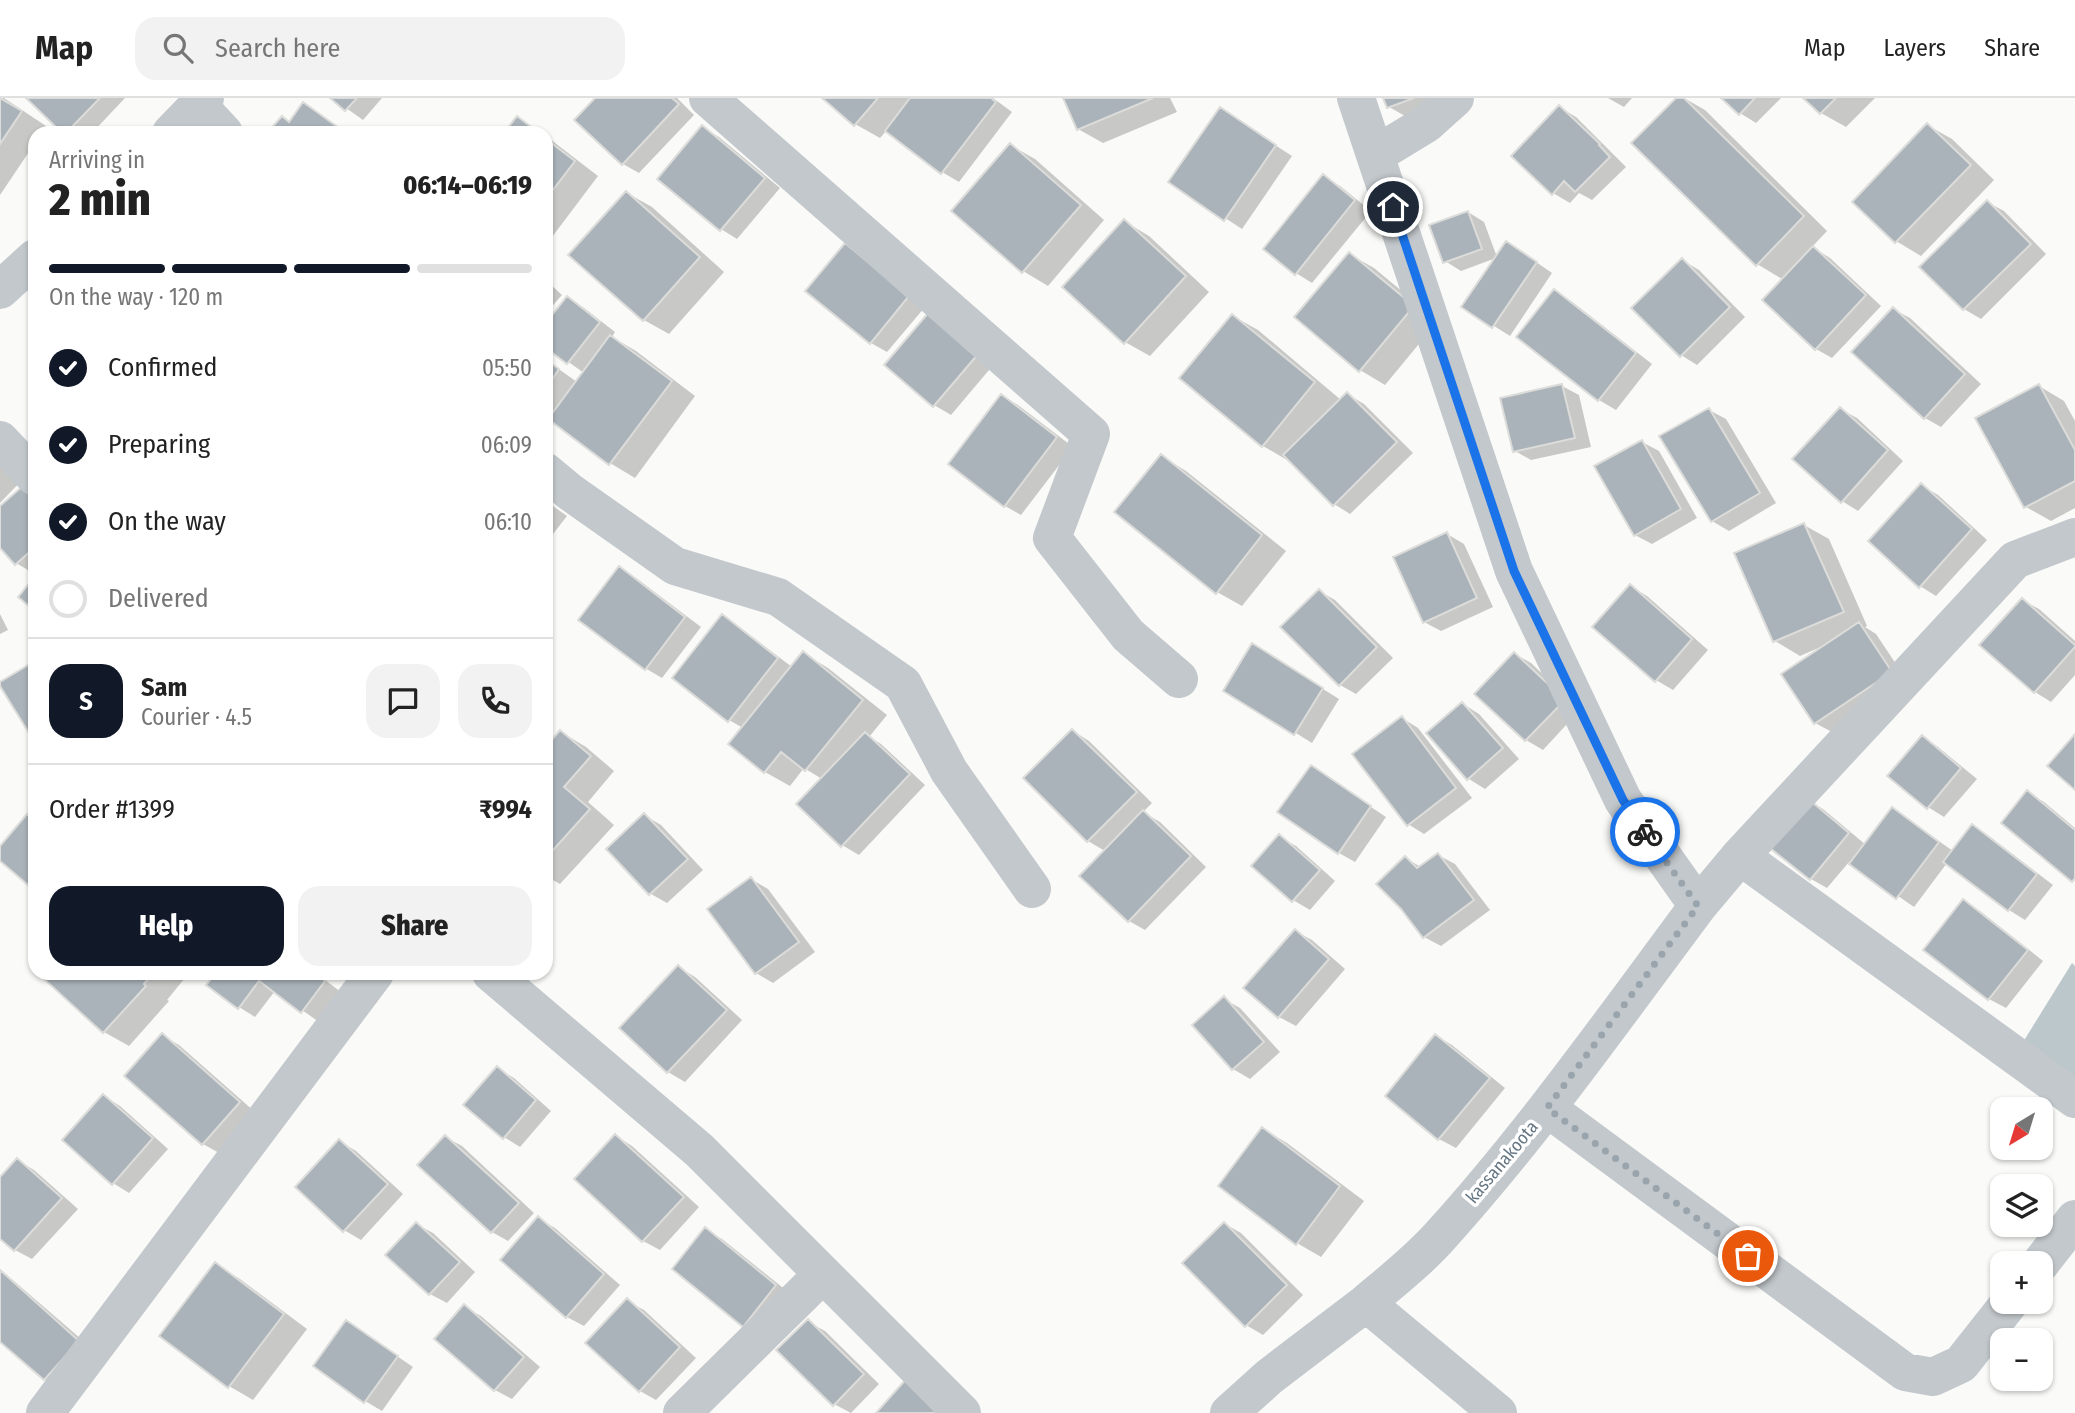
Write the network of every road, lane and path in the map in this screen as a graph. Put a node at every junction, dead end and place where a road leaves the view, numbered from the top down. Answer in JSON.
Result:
{"nodes":[{"id":1,"x":708,"y":98,"type":"edge"},
{"id":2,"x":1356,"y":98,"type":"edge"},
{"id":3,"x":1455,"y":98,"type":"edge"},
{"id":4,"x":202,"y":101,"type":"edge"},
{"id":5,"x":178,"y":126,"type":"edge"},
{"id":6,"x":219,"y":126,"type":"edge"},
{"id":7,"x":1375,"y":155,"type":"junction"},
{"id":8,"x":28,"y":264,"type":"edge"},
{"id":9,"x":0,"y":290,"type":"edge"},
{"id":10,"x":0,"y":440,"type":"edge"},
{"id":11,"x":28,"y":470,"type":"edge"},
{"id":12,"x":553,"y":477,"type":"edge"},
{"id":13,"x":2075,"y":537,"type":"edge"},
{"id":14,"x":1179,"y":679,"type":"dead end"},
{"id":15,"x":1740,"y":856,"type":"junction"},
{"id":16,"x":1032,"y":889,"type":"dead end"},
{"id":17,"x":1698,"y":906,"type":"junction"},
{"id":18,"x":370,"y":980,"type":"edge"},
{"id":19,"x":499,"y":980,"type":"edge"},
{"id":20,"x":2075,"y":1098,"type":"edge"},
{"id":21,"x":1547,"y":1108,"type":"junction"},
{"id":22,"x":2075,"y":1219,"type":"edge"},
{"id":23,"x":2050,"y":1251,"type":"edge"},
{"id":24,"x":823,"y":1274,"type":"junction"},
{"id":25,"x":1366,"y":1303,"type":"junction"},
{"id":26,"x":2001,"y":1314,"type":"edge"},
{"id":27,"x":46,"y":1413,"type":"edge"},
{"id":28,"x":682,"y":1413,"type":"edge"},
{"id":29,"x":962,"y":1413,"type":"edge"},
{"id":30,"x":1229,"y":1413,"type":"edge"},
{"id":31,"x":1498,"y":1413,"type":"edge"}],
"edges":[{"from":1,"to":14,"type":"street"},
{"from":2,"to":7,"type":"street"},
{"from":3,"to":7,"type":"street"},
{"from":4,"to":5,"type":"street"},
{"from":4,"to":6,"type":"street"},
{"from":7,"to":17,"type":"street"},
{"from":8,"to":9,"type":"street"},
{"from":10,"to":11,"type":"street"},
{"from":12,"to":16,"type":"street"},
{"from":13,"to":15,"type":"street","name":"kassanakoota"},
{"from":15,"to":17,"type":"street","name":"kassanakoota"},
{"from":15,"to":20,"type":"street"},
{"from":17,"to":21,"type":"street","name":"kassanakoota"},
{"from":18,"to":27,"type":"street"},
{"from":19,"to":24,"type":"street"},
{"from":21,"to":25,"type":"street","name":"kassanakoota"},
{"from":21,"to":26,"type":"street"},
{"from":22,"to":23,"type":"street"},
{"from":24,"to":28,"type":"street"},
{"from":24,"to":29,"type":"street"},
{"from":25,"to":30,"type":"street","name":"kassanakoota"},
{"from":25,"to":31,"type":"street"}]}
